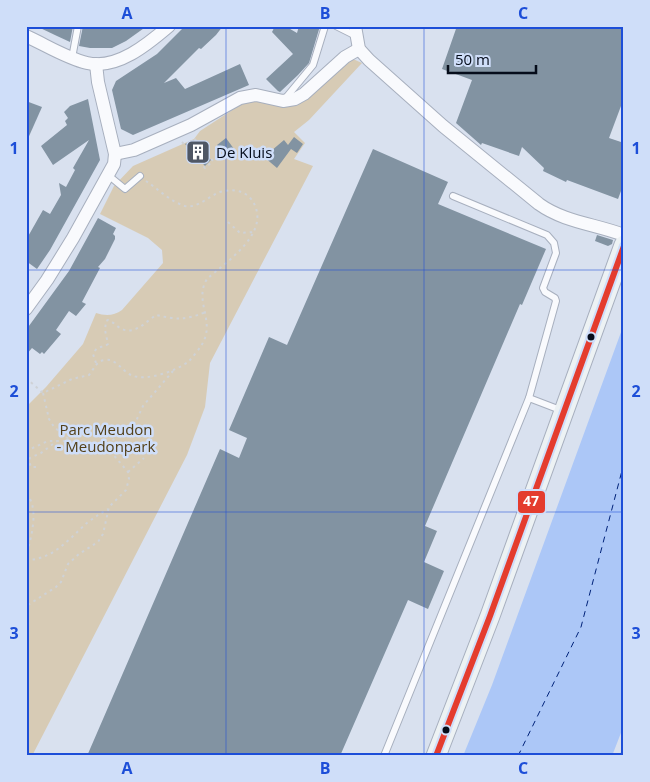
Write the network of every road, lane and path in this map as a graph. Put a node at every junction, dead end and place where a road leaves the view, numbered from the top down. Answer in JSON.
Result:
{"nodes":[{"id":1,"x":78,"y":26,"type":"edge"},
{"id":2,"x":170,"y":26,"type":"edge"},
{"id":3,"x":325,"y":26,"type":"edge"},
{"id":4,"x":336,"y":26,"type":"edge"},
{"id":5,"x":26,"y":36,"type":"edge"},
{"id":6,"x":356,"y":37,"type":"edge"},
{"id":7,"x":72,"y":58,"type":"junction"},
{"id":8,"x":96,"y":64,"type":"junction"},
{"id":9,"x":283,"y":101,"type":"junction"},
{"id":10,"x":193,"y":137,"type":"dead end"},
{"id":11,"x":182,"y":142,"type":"dead end"},
{"id":12,"x":115,"y":154,"type":"junction"},
{"id":13,"x":108,"y":175,"type":"junction"},
{"id":14,"x":140,"y":176,"type":"joint"},
{"id":15,"x":453,"y":196,"type":"dead end"},
{"id":16,"x":228,"y":222,"type":"dead end"},
{"id":17,"x":254,"y":232,"type":"junction"},
{"id":18,"x":624,"y":235,"type":"edge"},
{"id":19,"x":624,"y":245,"type":"edge"},
{"id":20,"x":26,"y":309,"type":"edge"},
{"id":21,"x":206,"y":312,"type":"junction"},
{"id":22,"x":96,"y":363,"type":"junction"},
{"id":23,"x":174,"y":370,"type":"junction"},
{"id":24,"x":26,"y":378,"type":"edge"},
{"id":25,"x":43,"y":393,"type":"junction"},
{"id":26,"x":529,"y":398,"type":"junction"},
{"id":27,"x":563,"y":411,"type":"junction"},
{"id":28,"x":57,"y":441,"type":"junction"},
{"id":29,"x":71,"y":441,"type":"junction"},
{"id":30,"x":26,"y":451,"type":"edge"},
{"id":31,"x":111,"y":452,"type":"junction"},
{"id":32,"x":144,"y":458,"type":"dead end"},
{"id":33,"x":36,"y":467,"type":"dead end"},
{"id":34,"x":128,"y":472,"type":"junction"},
{"id":35,"x":26,"y":494,"type":"edge"},
{"id":36,"x":108,"y":509,"type":"junction"},
{"id":37,"x":26,"y":555,"type":"edge"},
{"id":38,"x":26,"y":560,"type":"edge"},
{"id":39,"x":26,"y":602,"type":"edge"},
{"id":40,"x":28,"y":605,"type":"junction"},
{"id":41,"x":26,"y":608,"type":"edge"},
{"id":42,"x":384,"y":756,"type":"edge"},
{"id":43,"x":436,"y":756,"type":"edge"}],
"edges":[{"from":1,"to":7,"type":"lane"},
{"from":2,"to":8,"type":"street"},
{"from":3,"to":9,"type":"lane"},
{"from":4,"to":6,"type":"lane"},
{"from":5,"to":7,"type":"street"},
{"from":6,"to":9,"type":"street"},
{"from":6,"to":18,"type":"street"},
{"from":7,"to":8,"type":"street"},
{"from":8,"to":12,"type":"street"},
{"from":9,"to":12,"type":"street"},
{"from":10,"to":11,"type":"path"},
{"from":12,"to":13,"type":"street"},
{"from":13,"to":14,"type":"lane"},
{"from":13,"to":20,"type":"street"},
{"from":14,"to":17,"type":"path"},
{"from":15,"to":26,"type":"lane"},
{"from":16,"to":17,"type":"path"},
{"from":17,"to":21,"type":"path"},
{"from":19,"to":27,"type":"main road"},
{"from":21,"to":22,"type":"path"},
{"from":21,"to":23,"type":"path"},
{"from":22,"to":23,"type":"path"},
{"from":22,"to":25,"type":"path"},
{"from":23,"to":31,"type":"path"},
{"from":24,"to":25,"type":"path"},
{"from":25,"to":29,"type":"path"},
{"from":26,"to":27,"type":"lane"},
{"from":26,"to":42,"type":"lane"},
{"from":27,"to":43,"type":"main road"},
{"from":28,"to":29,"type":"path"},
{"from":28,"to":30,"type":"path"},
{"from":28,"to":33,"type":"path"},
{"from":29,"to":31,"type":"path"},
{"from":31,"to":34,"type":"path"},
{"from":32,"to":34,"type":"path"},
{"from":34,"to":36,"type":"path"},
{"from":35,"to":37,"type":"path"},
{"from":36,"to":38,"type":"path"},
{"from":36,"to":40,"type":"path"},
{"from":39,"to":40,"type":"path"},
{"from":40,"to":41,"type":"path"}]}
